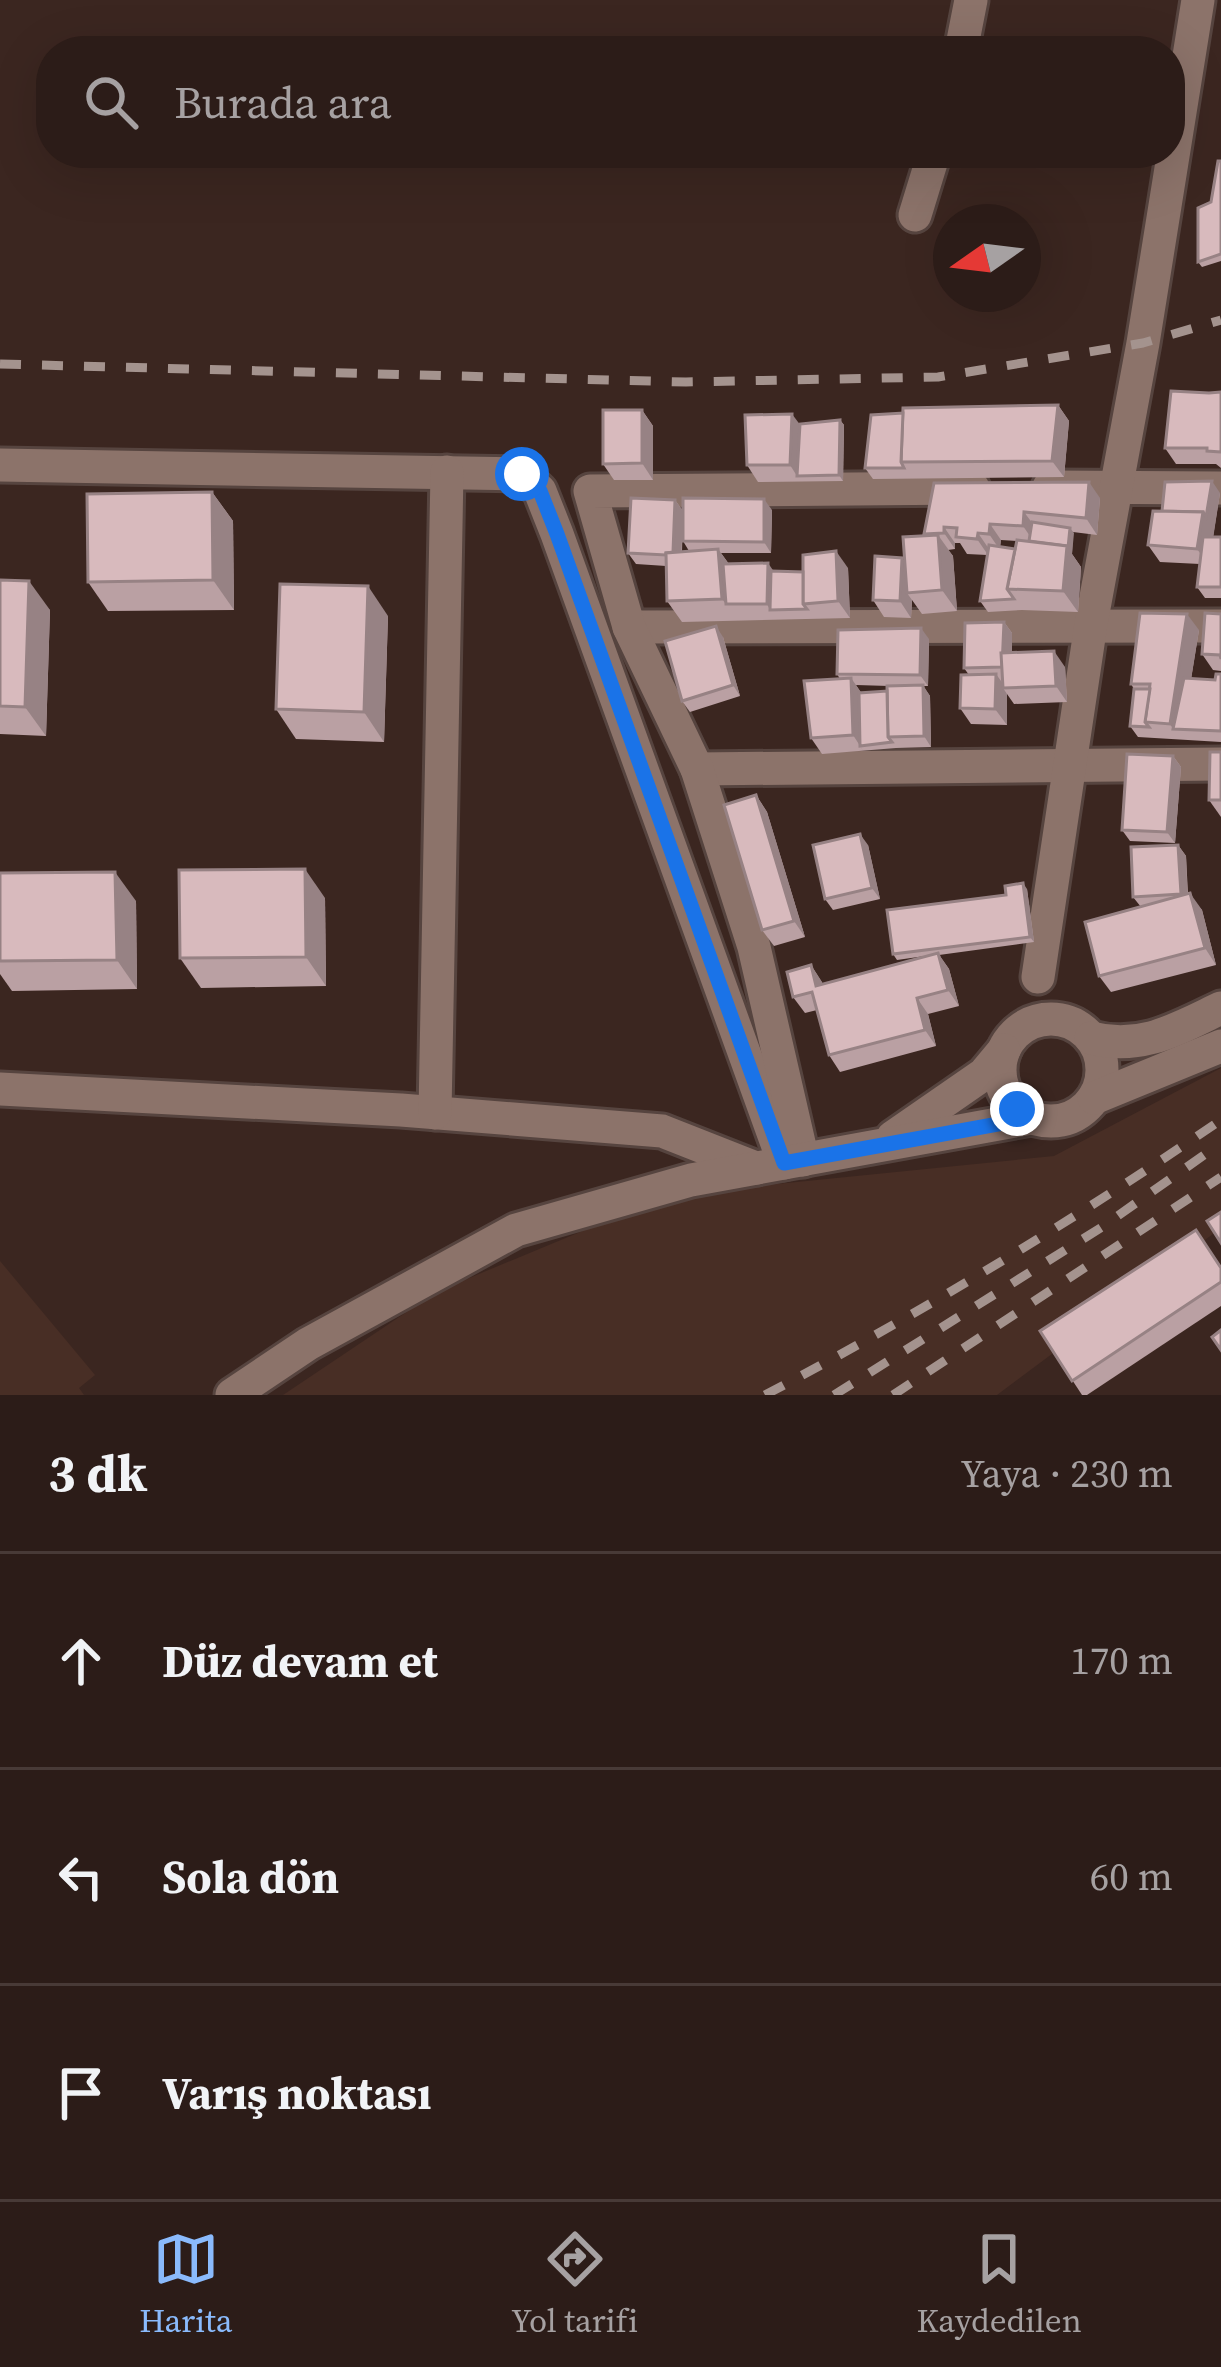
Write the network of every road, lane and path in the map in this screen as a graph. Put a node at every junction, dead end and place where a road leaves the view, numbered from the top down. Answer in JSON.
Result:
{"nodes":[{"id":1,"x":971,"y":0,"type":"edge"},
{"id":2,"x":1198,"y":0,"type":"edge"},
{"id":3,"x":964,"y":36,"type":"edge"},
{"id":4,"x":1185,"y":81,"type":"edge"},
{"id":5,"x":929,"y":168,"type":"edge"},
{"id":6,"x":1171,"y":168,"type":"edge"},
{"id":7,"x":915,"y":215,"type":"dead end"},
{"id":8,"x":0,"y":465,"type":"edge"},
{"id":9,"x":447,"y":472,"type":"junction"},
{"id":10,"x":1115,"y":487,"type":"junction"},
{"id":11,"x":1221,"y":488,"type":"edge"},
{"id":12,"x":1091,"y":624,"type":"junction"},
{"id":13,"x":1221,"y":626,"type":"edge"},
{"id":14,"x":629,"y":627,"type":"junction"},
{"id":15,"x":1221,"y":764,"type":"edge"},
{"id":16,"x":1072,"y":765,"type":"junction"},
{"id":17,"x":697,"y":769,"type":"junction"},
{"id":18,"x":1038,"y":976,"type":"junction"},
{"id":19,"x":1221,"y":1008,"type":"edge"},
{"id":20,"x":1082,"y":1030,"type":"junction"},
{"id":21,"x":1015,"y":1038,"type":"junction"},
{"id":22,"x":1221,"y":1046,"type":"edge"},
{"id":23,"x":0,"y":1089,"type":"edge"},
{"id":24,"x":1094,"y":1098,"type":"junction"},
{"id":25,"x":435,"y":1113,"type":"junction"},
{"id":26,"x":1031,"y":1118,"type":"junction"},
{"id":27,"x":880,"y":1146,"type":"junction"},
{"id":28,"x":781,"y":1164,"type":"junction"},
{"id":29,"x":232,"y":1395,"type":"edge"}],
"edges":[{"from":1,"to":3,"type":"street"},
{"from":2,"to":4,"type":"street"},
{"from":5,"to":7,"type":"street"},
{"from":6,"to":10,"type":"street"},
{"from":8,"to":9,"type":"street"},
{"from":9,"to":25,"type":"street"},
{"from":9,"to":28,"type":"street"},
{"from":10,"to":11,"type":"street"},
{"from":10,"to":12,"type":"street"},
{"from":10,"to":14,"type":"street"},
{"from":12,"to":13,"type":"street"},
{"from":12,"to":14,"type":"street"},
{"from":12,"to":16,"type":"street"},
{"from":14,"to":17,"type":"street"},
{"from":15,"to":16,"type":"street"},
{"from":16,"to":17,"type":"street"},
{"from":16,"to":18,"type":"street"},
{"from":17,"to":28,"type":"street"},
{"from":18,"to":20,"type":"street"},
{"from":18,"to":21,"type":"street"},
{"from":19,"to":20,"type":"street"},
{"from":20,"to":21,"type":"street"},
{"from":20,"to":24,"type":"street"},
{"from":21,"to":26,"type":"street"},
{"from":21,"to":27,"type":"street"},
{"from":22,"to":24,"type":"street"},
{"from":23,"to":25,"type":"street"},
{"from":24,"to":26,"type":"street"},
{"from":25,"to":28,"type":"street"},
{"from":26,"to":27,"type":"street"},
{"from":27,"to":28,"type":"street"},
{"from":28,"to":29,"type":"street"}]}
